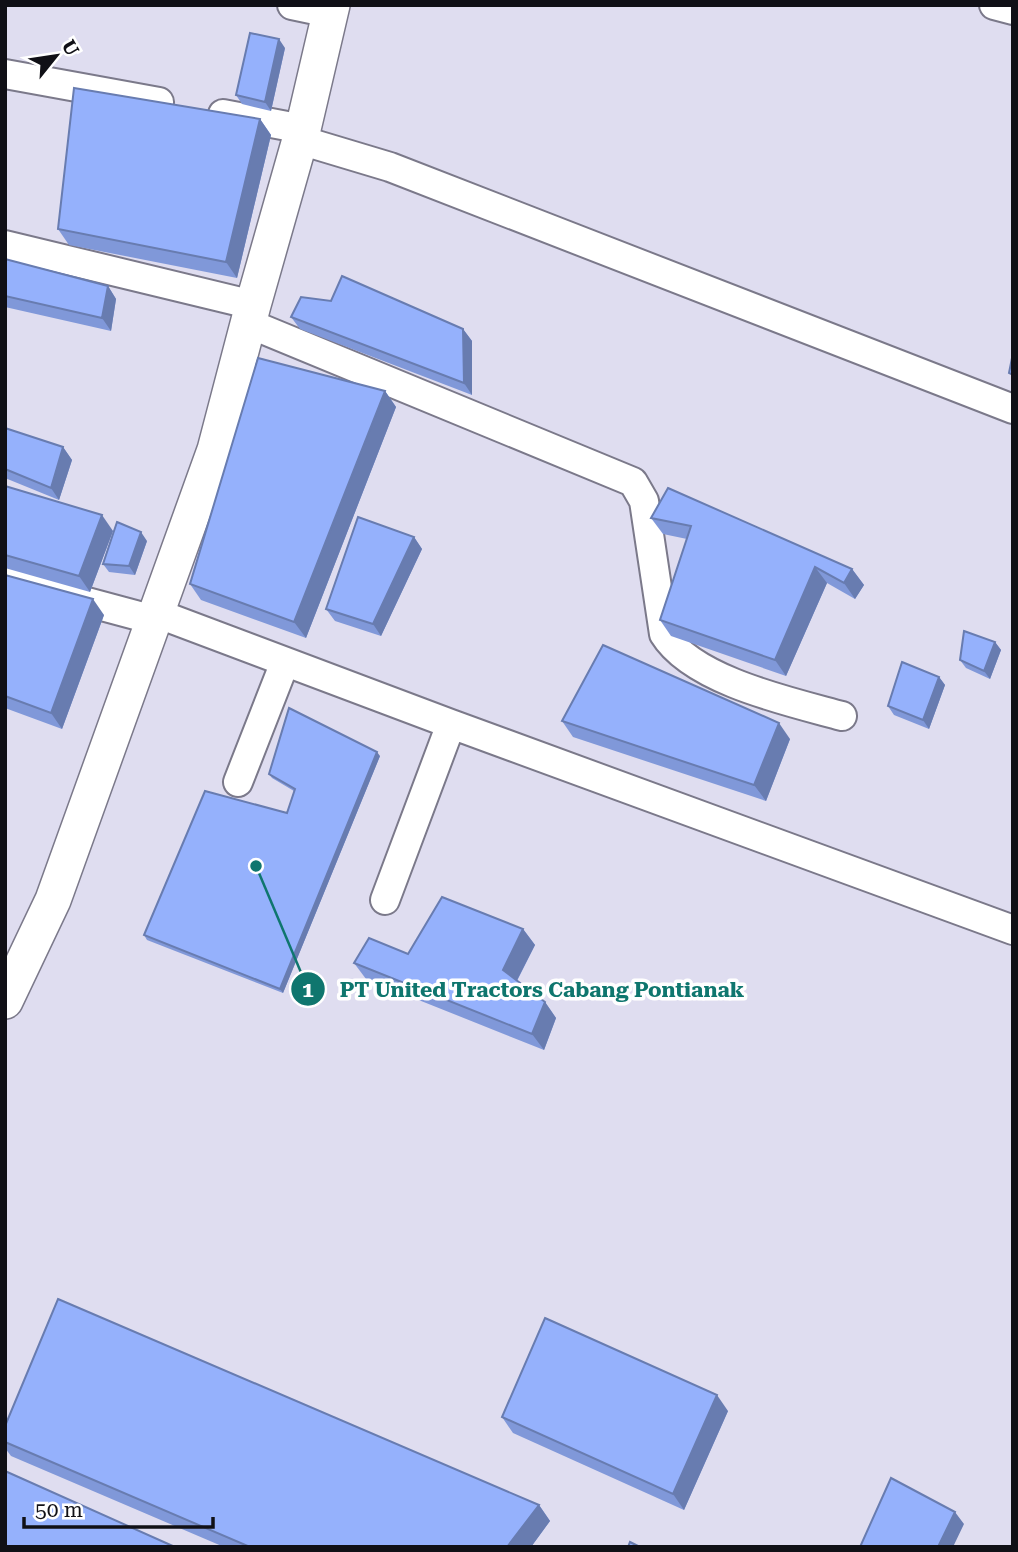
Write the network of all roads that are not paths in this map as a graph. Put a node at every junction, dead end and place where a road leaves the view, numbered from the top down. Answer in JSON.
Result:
{"nodes":[{"id":1,"x":292,"y":5,"type":"edge"},
{"id":2,"x":994,"y":5,"type":"edge"},
{"id":3,"x":331,"y":9,"type":"edge"},
{"id":4,"x":1013,"y":10,"type":"edge"},
{"id":5,"x":5,"y":74,"type":"edge"},
{"id":6,"x":302,"y":135,"type":"junction"},
{"id":7,"x":5,"y":245,"type":"edge"},
{"id":8,"x":251,"y":315,"type":"junction"},
{"id":9,"x":1013,"y":409,"type":"edge"},
{"id":10,"x":5,"y":580,"type":"edge"},
{"id":11,"x":155,"y":617,"type":"junction"},
{"id":12,"x":285,"y":662,"type":"junction"},
{"id":13,"x":842,"y":716,"type":"dead end"},
{"id":14,"x":451,"y":724,"type":"junction"},
{"id":15,"x":238,"y":782,"type":"dead end"},
{"id":16,"x":385,"y":900,"type":"dead end"},
{"id":17,"x":1013,"y":930,"type":"edge"},
{"id":18,"x":5,"y":1001,"type":"edge"}],
"edges":[{"from":1,"to":3,"type":"street"},
{"from":2,"to":4,"type":"street"},
{"from":3,"to":6,"type":"main road"},
{"from":5,"to":6,"type":"street"},
{"from":6,"to":8,"type":"main road"},
{"from":6,"to":9,"type":"street"},
{"from":7,"to":8,"type":"street"},
{"from":8,"to":11,"type":"main road"},
{"from":8,"to":13,"type":"street"},
{"from":10,"to":11,"type":"street"},
{"from":11,"to":12,"type":"street"},
{"from":11,"to":18,"type":"main road"},
{"from":12,"to":14,"type":"street"},
{"from":12,"to":15,"type":"street"},
{"from":14,"to":16,"type":"street"},
{"from":14,"to":17,"type":"street"}]}
